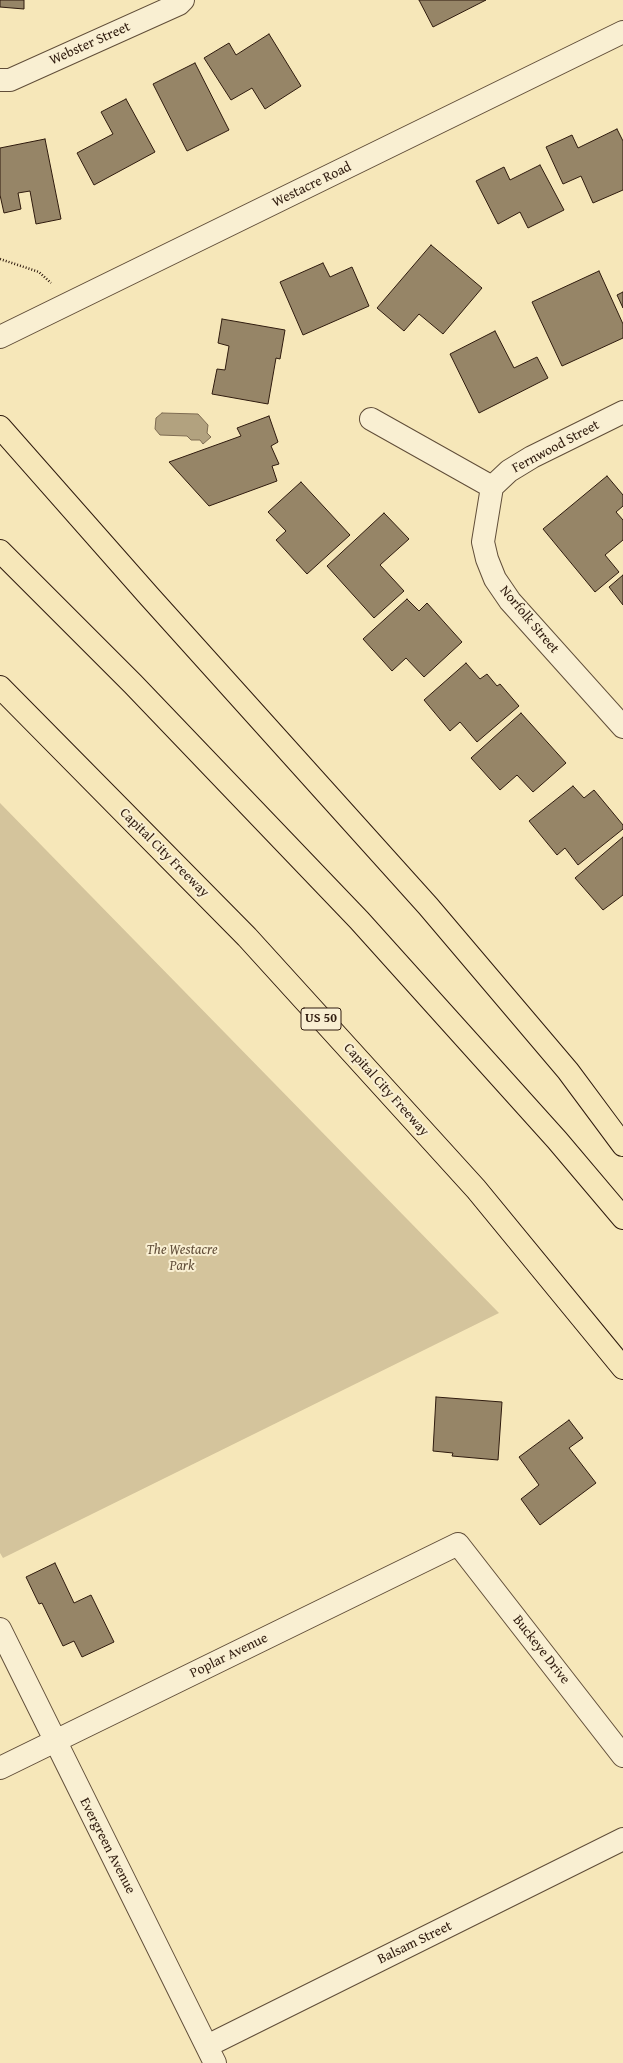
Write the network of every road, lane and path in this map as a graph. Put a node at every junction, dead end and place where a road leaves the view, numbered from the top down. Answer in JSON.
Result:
{"nodes":[{"id":1,"x":181,"y":2,"type":"edge"},
{"id":2,"x":623,"y":32,"type":"edge"},
{"id":3,"x":0,"y":80,"type":"edge"},
{"id":4,"x":0,"y":259,"type":"edge"},
{"id":5,"x":70,"y":303,"type":"junction"},
{"id":6,"x":0,"y":337,"type":"edge"},
{"id":7,"x":623,"y":412,"type":"edge"},
{"id":8,"x":371,"y":419,"type":"dead end"},
{"id":9,"x":0,"y":427,"type":"edge"},
{"id":10,"x":492,"y":487,"type":"junction"},
{"id":11,"x":0,"y":551,"type":"edge"},
{"id":12,"x":0,"y":687,"type":"edge"},
{"id":13,"x":623,"y":727,"type":"edge"},
{"id":14,"x":623,"y":1145,"type":"edge"},
{"id":15,"x":623,"y":1218,"type":"edge"},
{"id":16,"x":623,"y":1368,"type":"edge"},
{"id":17,"x":458,"y":1544,"type":"joint"},
{"id":18,"x":0,"y":1630,"type":"edge"},
{"id":19,"x":55,"y":1741,"type":"junction"},
{"id":20,"x":623,"y":1756,"type":"edge"},
{"id":21,"x":0,"y":1768,"type":"edge"},
{"id":22,"x":623,"y":1839,"type":"edge"},
{"id":23,"x":211,"y":2055,"type":"edge"}],
"edges":[{"from":1,"to":3,"type":"street","name":"Webster Street"},
{"from":2,"to":5,"type":"street","name":"Westacre Road"},
{"from":4,"to":5,"type":"path"},
{"from":5,"to":6,"type":"street","name":"Westacre Road"},
{"from":7,"to":10,"type":"street","name":"Fernwood Street"},
{"from":8,"to":10,"type":"street"},
{"from":9,"to":14,"type":"highway"},
{"from":10,"to":13,"type":"street","name":"Norfolk Street"},
{"from":11,"to":15,"type":"highway"},
{"from":12,"to":16,"type":"highway","name":"Capital City Freeway","number":"US 50"},
{"from":17,"to":19,"type":"street","name":"Poplar Avenue"},
{"from":17,"to":20,"type":"street","name":"Buckeye Drive"},
{"from":18,"to":19,"type":"street","name":"Evergreen Avenue"},
{"from":19,"to":21,"type":"street","name":"Poplar Avenue"},
{"from":19,"to":23,"type":"street","name":"Evergreen Avenue"},
{"from":22,"to":23,"type":"street","name":"Balsam Street"}]}
